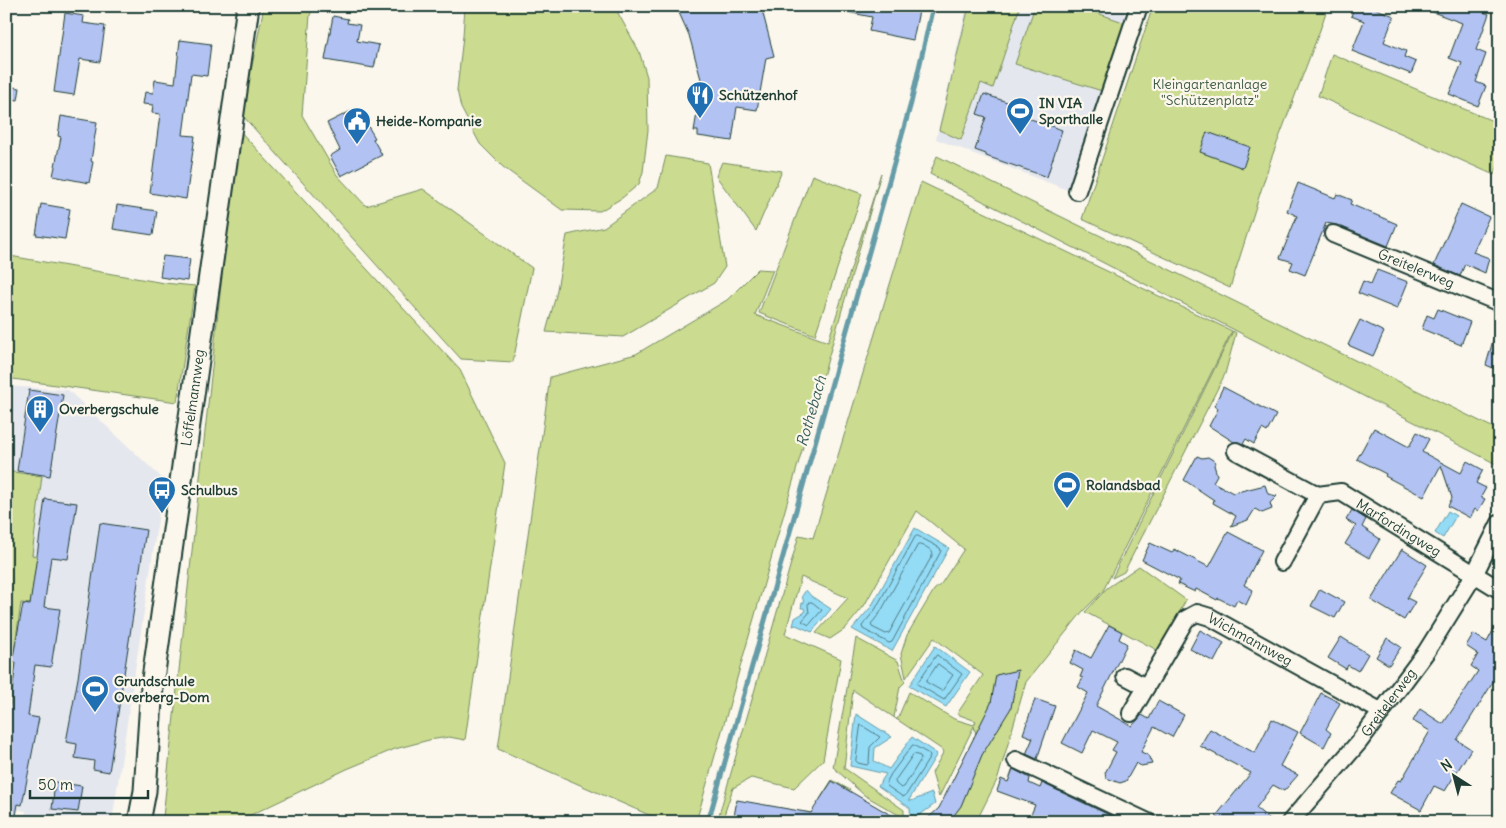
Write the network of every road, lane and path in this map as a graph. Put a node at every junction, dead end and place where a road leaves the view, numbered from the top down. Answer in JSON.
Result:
{"nodes":[{"id":1,"x":248,"y":6,"type":"edge"},
{"id":2,"x":1139,"y":6,"type":"edge"},
{"id":3,"x":1077,"y":191,"type":"dead end"},
{"id":4,"x":1333,"y":234,"type":"dead end"},
{"id":5,"x":1500,"y":303,"type":"edge"},
{"id":6,"x":1236,"y":451,"type":"dead end"},
{"id":7,"x":1318,"y":496,"type":"junction"},
{"id":8,"x":1500,"y":523,"type":"edge"},
{"id":9,"x":1282,"y":562,"type":"dead end"},
{"id":10,"x":1474,"y":575,"type":"junction"},
{"id":11,"x":1500,"y":590,"type":"edge"},
{"id":12,"x":1125,"y":676,"type":"dead end"},
{"id":13,"x":1146,"y":687,"type":"junction"},
{"id":14,"x":1382,"y":712,"type":"junction"},
{"id":15,"x":1131,"y":713,"type":"dead end"},
{"id":16,"x":1016,"y":760,"type":"dead end"},
{"id":17,"x":144,"y":791,"type":"junction"},
{"id":18,"x":139,"y":822,"type":"edge"},
{"id":19,"x":155,"y":822,"type":"edge"},
{"id":20,"x":1148,"y":822,"type":"edge"},
{"id":21,"x":1290,"y":822,"type":"edge"}],
"edges":[{"from":1,"to":17,"type":"street","name":"Löffelmannweg"},
{"from":2,"to":3,"type":"street"},
{"from":4,"to":5,"type":"street","name":"Greitelerweg"},
{"from":6,"to":7,"type":"street"},
{"from":7,"to":9,"type":"street"},
{"from":7,"to":10,"type":"street","name":"Marfordingweg"},
{"from":8,"to":10,"type":"street","name":"Greitelerweg"},
{"from":10,"to":11,"type":"street"},
{"from":10,"to":14,"type":"street","name":"Greitelerweg"},
{"from":12,"to":13,"type":"street"},
{"from":13,"to":14,"type":"street","name":"Wichmannweg"},
{"from":13,"to":15,"type":"street","name":"Wichmannweg"},
{"from":14,"to":21,"type":"street","name":"Greitelerweg"},
{"from":16,"to":20,"type":"street"},
{"from":17,"to":18,"type":"street","name":"Löffelmannweg"},
{"from":17,"to":19,"type":"street","name":"Löffelmannweg"}]}
